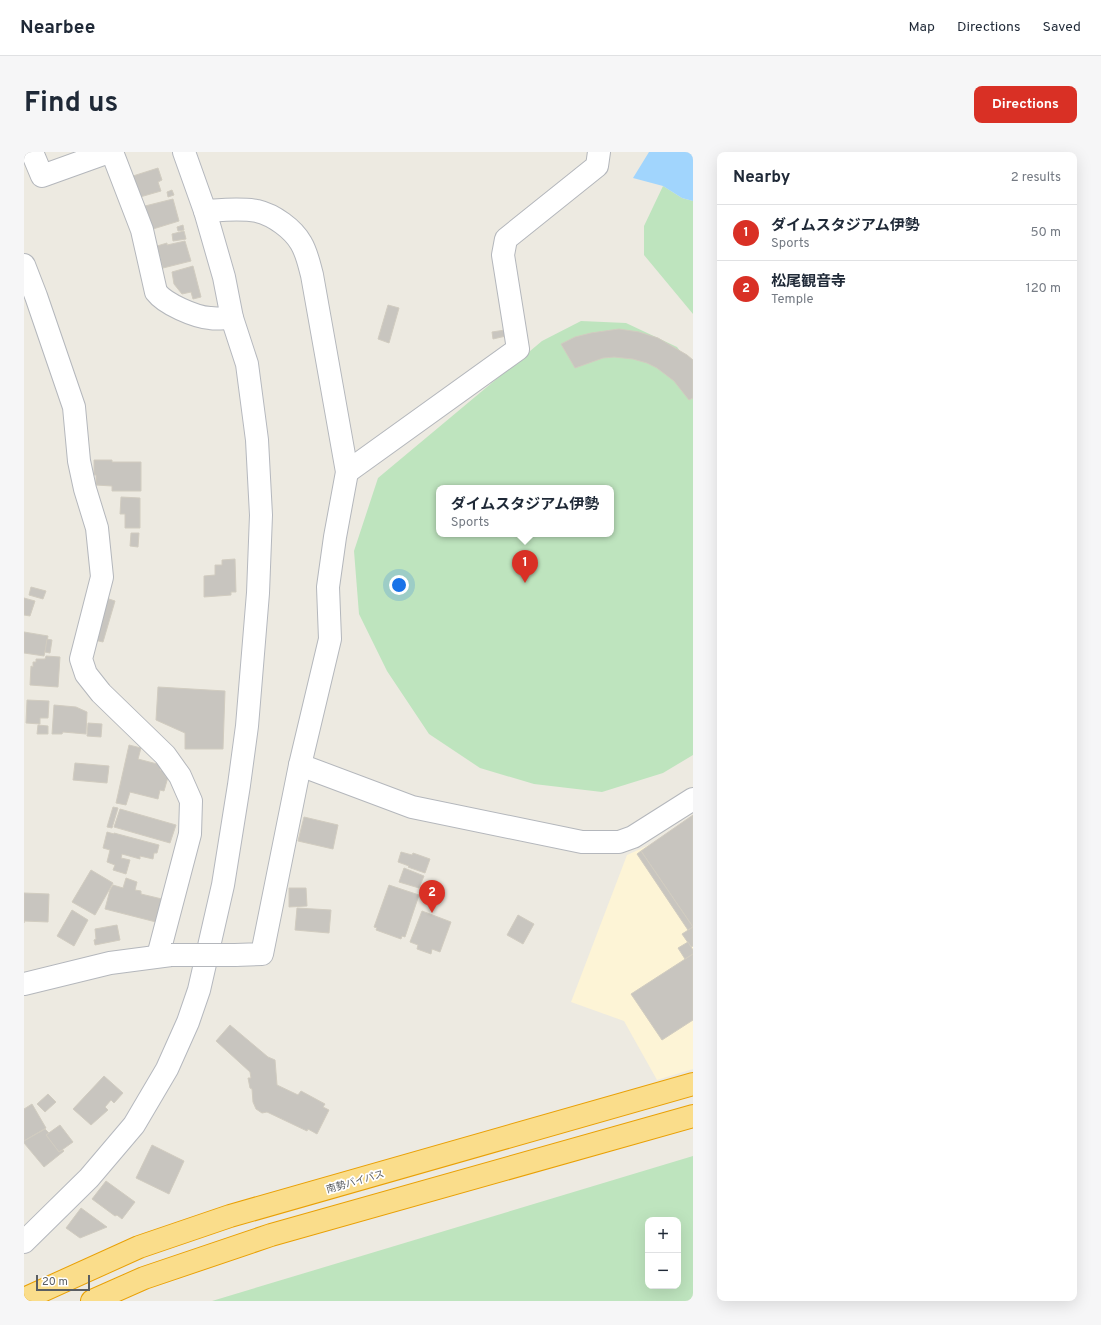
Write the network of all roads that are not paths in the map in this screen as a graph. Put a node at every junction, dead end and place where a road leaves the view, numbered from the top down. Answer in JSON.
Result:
{"nodes":[{"id":1,"x":32,"y":152,"type":"edge"},
{"id":2,"x":111,"y":152,"type":"edge"},
{"id":3,"x":184,"y":152,"type":"edge"},
{"id":4,"x":599,"y":152,"type":"edge"},
{"id":5,"x":205,"y":211,"type":"junction"},
{"id":6,"x":24,"y":265,"type":"edge"},
{"id":7,"x":232,"y":318,"type":"junction"},
{"id":8,"x":347,"y":472,"type":"junction"},
{"id":9,"x":300,"y":765,"type":"junction"},
{"id":10,"x":693,"y":799,"type":"edge"},
{"id":11,"x":164,"y":956,"type":"junction"},
{"id":12,"x":24,"y":984,"type":"edge"},
{"id":13,"x":693,"y":1084,"type":"edge"},
{"id":14,"x":693,"y":1116,"type":"edge"},
{"id":15,"x":24,"y":1242,"type":"edge"},
{"id":16,"x":24,"y":1299,"type":"edge"},
{"id":17,"x":92,"y":1301,"type":"edge"}],
"edges":[{"from":1,"to":2,"type":"street"},
{"from":2,"to":7,"type":"street"},
{"from":3,"to":5,"type":"street"},
{"from":4,"to":8,"type":"street"},
{"from":5,"to":7,"type":"street"},
{"from":5,"to":8,"type":"street"},
{"from":6,"to":11,"type":"street"},
{"from":7,"to":15,"type":"street"},
{"from":8,"to":9,"type":"street"},
{"from":9,"to":10,"type":"street"},
{"from":9,"to":11,"type":"street","bridge":true},
{"from":11,"to":12,"type":"street"},
{"from":13,"to":16,"type":"highway","name":"南勢バイパス"},
{"from":14,"to":17,"type":"highway"}]}
